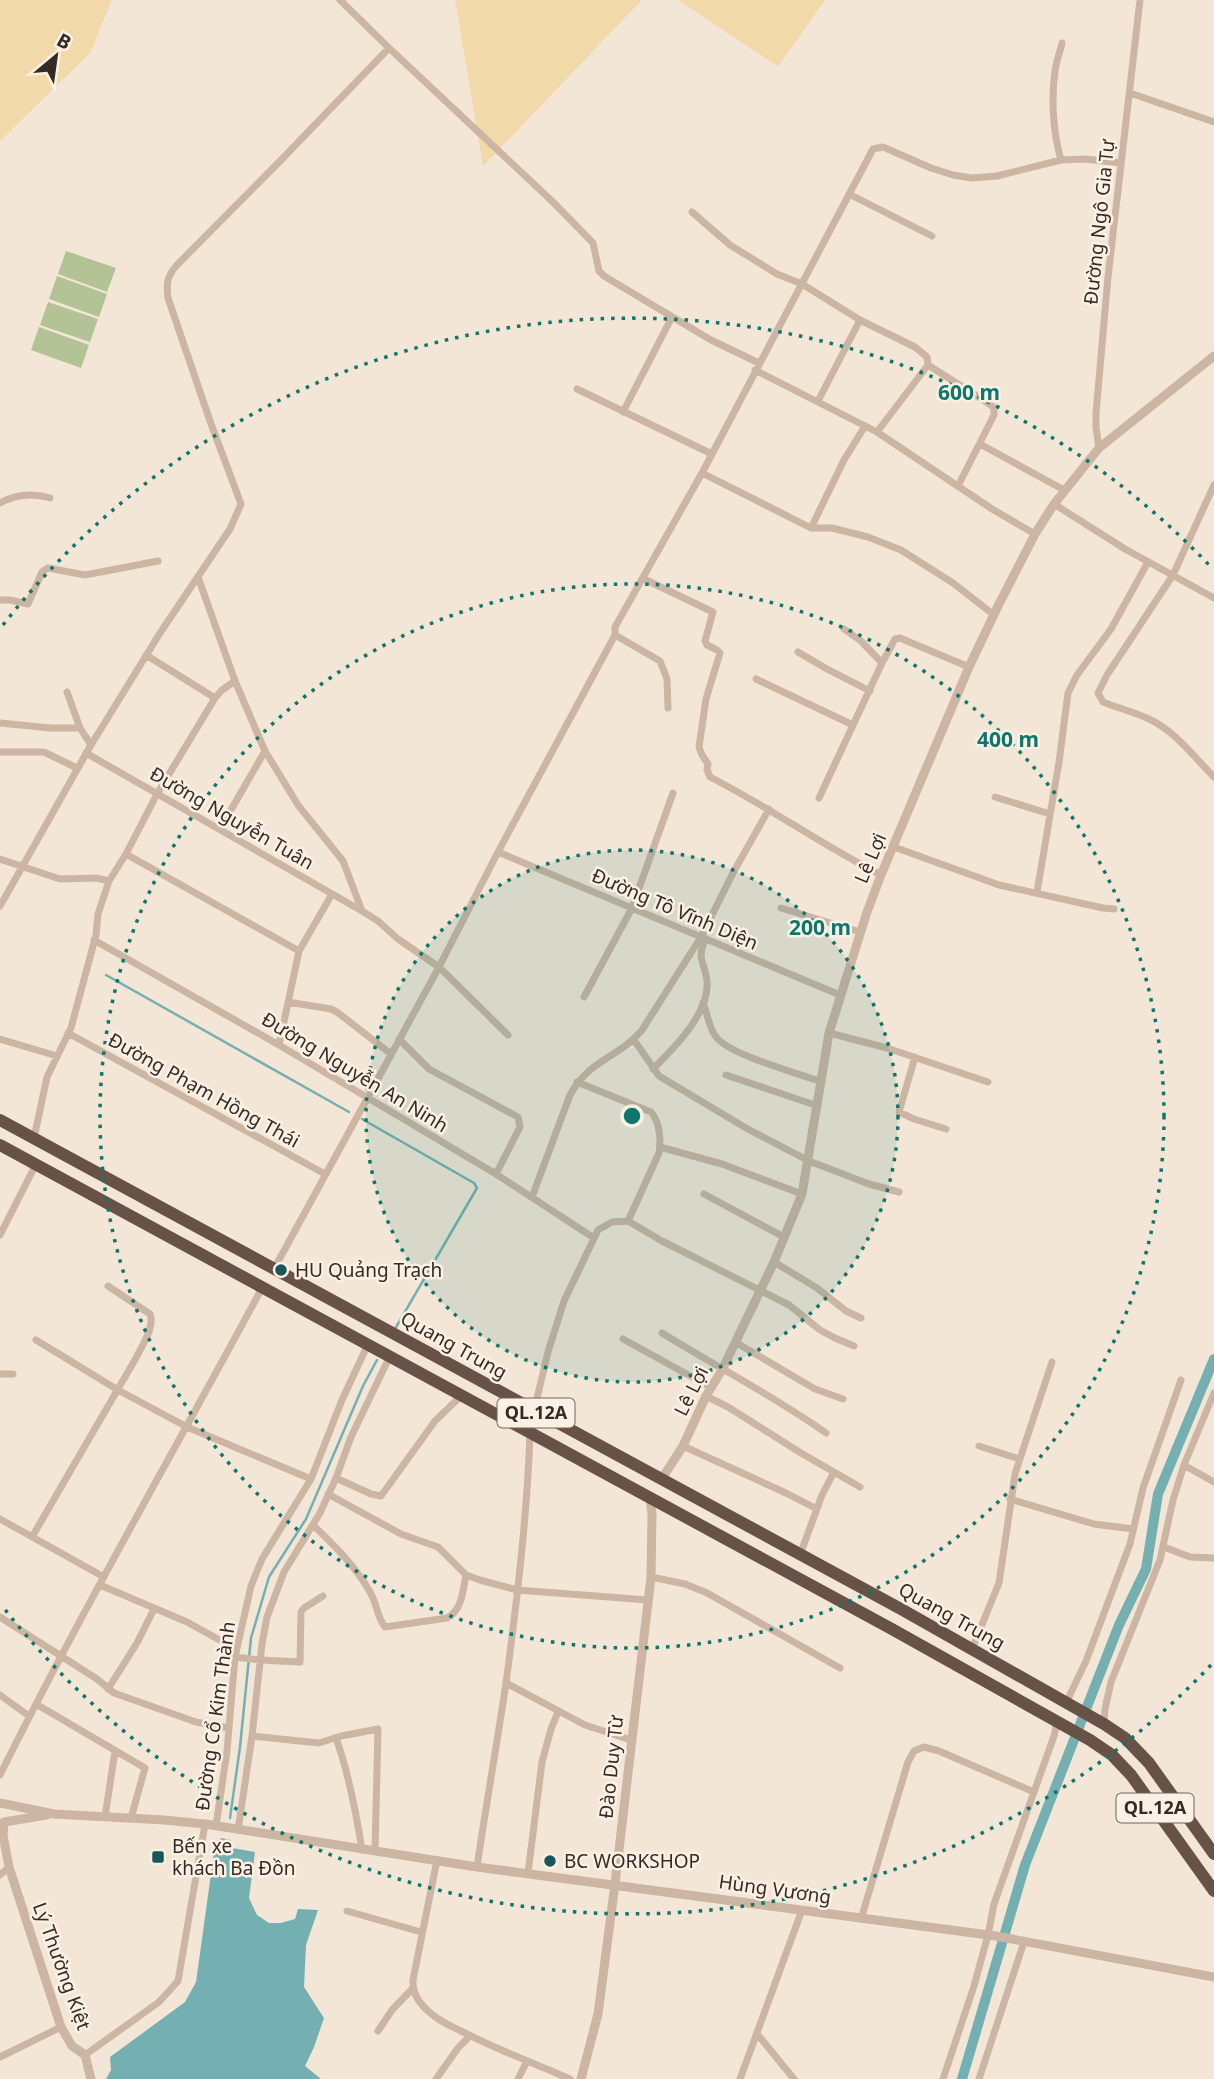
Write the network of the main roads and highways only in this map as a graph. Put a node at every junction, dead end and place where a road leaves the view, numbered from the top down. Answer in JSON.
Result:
{"nodes":[{"id":1,"x":0,"y":1120,"type":"edge"},
{"id":2,"x":0,"y":1144,"type":"edge"},
{"id":3,"x":273,"y":1269,"type":"junction"},
{"id":4,"x":262,"y":1288,"type":"junction"},
{"id":5,"x":371,"y":1321,"type":"junction"},
{"id":6,"x":364,"y":1342,"type":"junction"},
{"id":7,"x":419,"y":1348,"type":"junction"},
{"id":8,"x":408,"y":1367,"type":"junction"},
{"id":9,"x":471,"y":1377,"type":"junction"},
{"id":10,"x":461,"y":1396,"type":"junction"},
{"id":11,"x":661,"y":1480,"type":"junction"},
{"id":12,"x":650,"y":1499,"type":"junction"},
{"id":13,"x":901,"y":1609,"type":"junction"},
{"id":14,"x":890,"y":1628,"type":"junction"},
{"id":15,"x":1192,"y":1822,"type":"junction"},
{"id":16,"x":1173,"y":1833,"type":"junction"},
{"id":17,"x":1214,"y":1854,"type":"edge"},
{"id":18,"x":1214,"y":1891,"type":"edge"}],
"edges":[{"from":1,"to":3,"type":"highway","name":"Quang Trung","number":"QL.12A"},
{"from":2,"to":4,"type":"highway","number":"QL.12A"},
{"from":3,"to":4,"type":"highway"},
{"from":3,"to":5,"type":"highway","name":"Quang Trung","number":"QL.12A"},
{"from":4,"to":6,"type":"highway","number":"QL.12A"},
{"from":5,"to":6,"type":"highway"},
{"from":5,"to":7,"type":"highway","name":"Quang Trung","number":"QL.12A"},
{"from":6,"to":8,"type":"highway","number":"QL.12A"},
{"from":7,"to":8,"type":"highway"},
{"from":7,"to":9,"type":"highway","name":"Quang Trung","number":"QL.12A"},
{"from":8,"to":10,"type":"highway","number":"QL.12A"},
{"from":9,"to":10,"type":"highway"},
{"from":9,"to":11,"type":"highway","name":"Quang Trung","number":"QL.12A"},
{"from":10,"to":12,"type":"highway","number":"QL.12A"},
{"from":11,"to":12,"type":"highway"},
{"from":11,"to":13,"type":"highway","name":"Quang Trung","number":"QL.12A"},
{"from":12,"to":14,"type":"highway","number":"QL.12A"},
{"from":13,"to":14,"type":"highway"},
{"from":13,"to":15,"type":"highway","name":"Quang Trung","number":"QL.12A"},
{"from":14,"to":16,"type":"highway","number":"QL.12A"},
{"from":15,"to":16,"type":"highway"},
{"from":15,"to":17,"type":"highway","number":"QL.12A"},
{"from":16,"to":18,"type":"highway","number":"QL.12A"}]}
